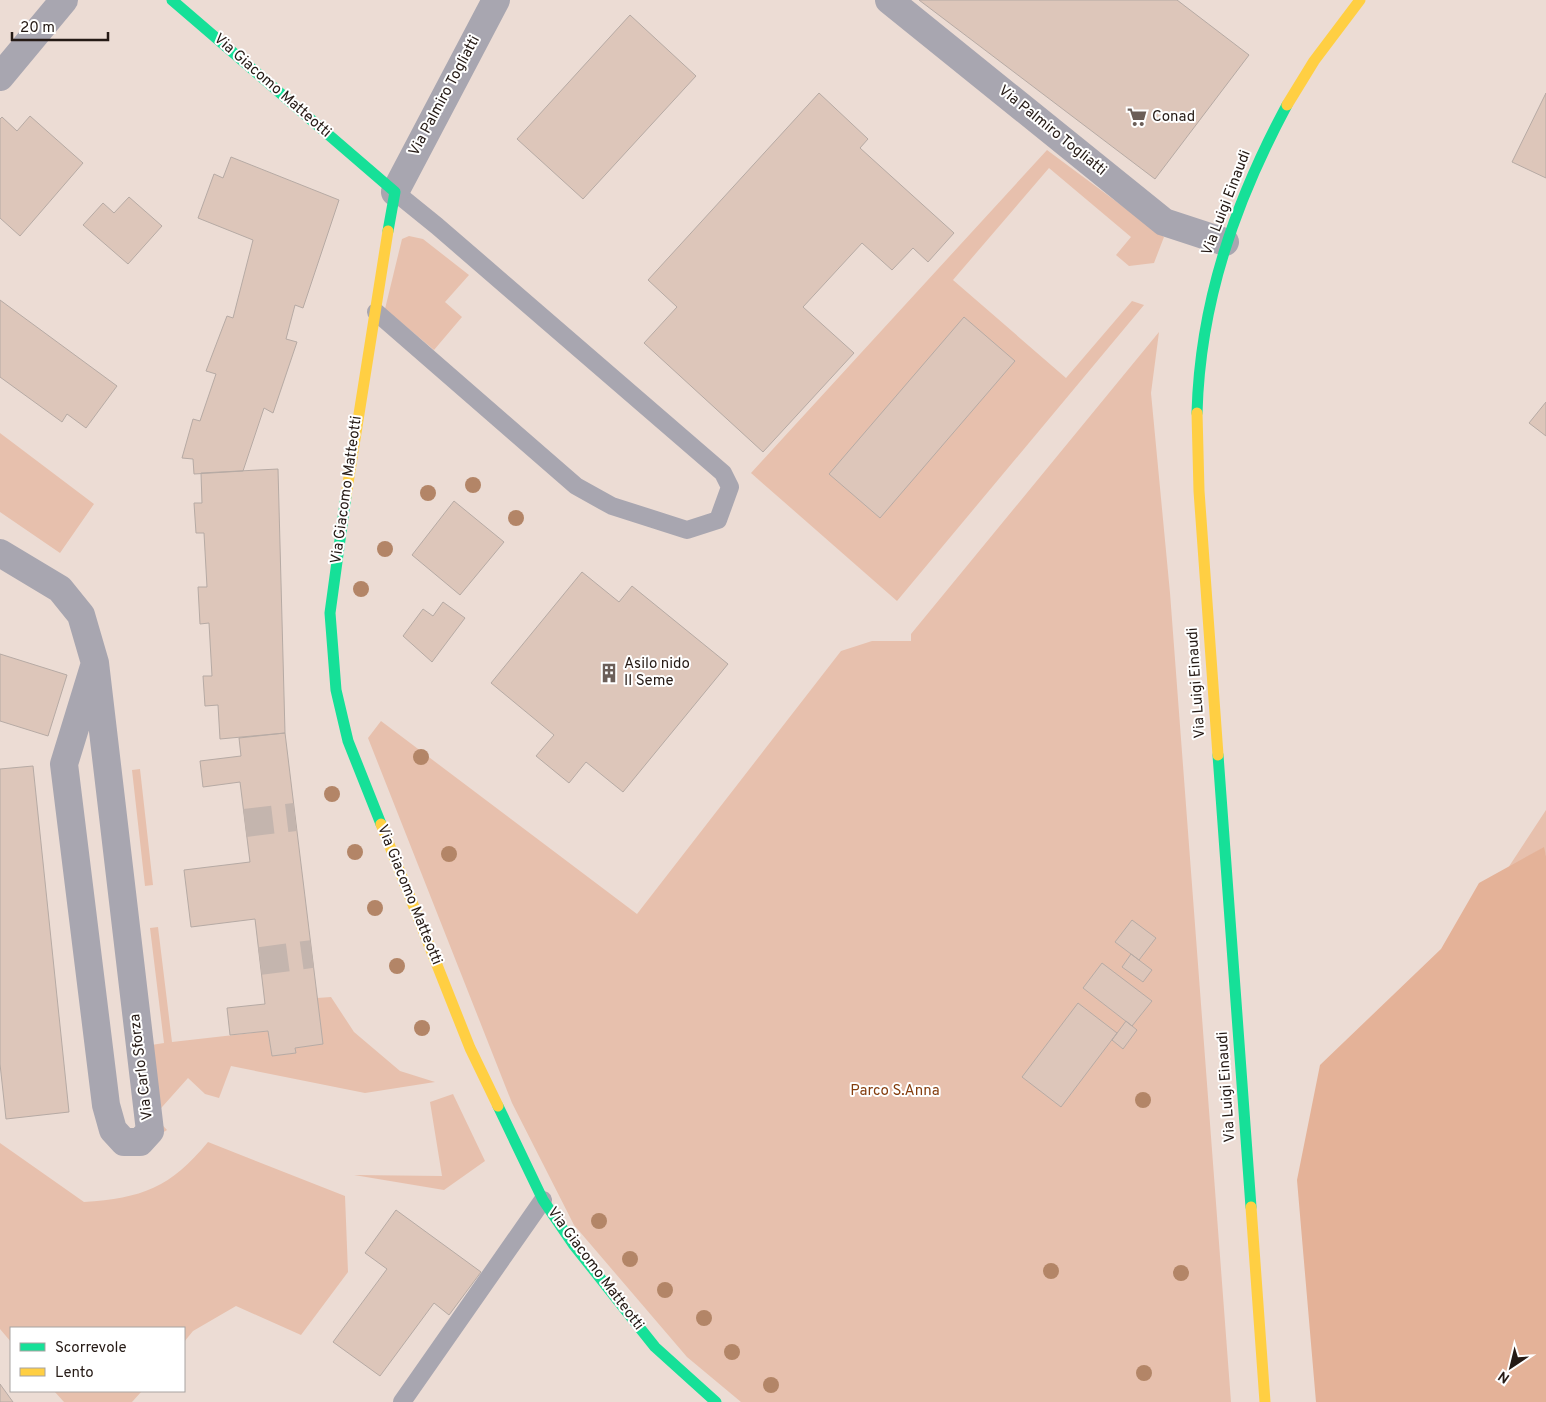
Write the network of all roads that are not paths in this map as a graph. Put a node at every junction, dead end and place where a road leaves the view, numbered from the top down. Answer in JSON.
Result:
{"nodes":[{"id":1,"x":64,"y":0,"type":"edge"},
{"id":2,"x":172,"y":0,"type":"edge"},
{"id":3,"x":496,"y":0,"type":"edge"},
{"id":4,"x":889,"y":0,"type":"edge"},
{"id":5,"x":1360,"y":0,"type":"edge"},
{"id":6,"x":0,"y":77,"type":"edge"},
{"id":7,"x":394,"y":192,"type":"junction"},
{"id":8,"x":1225,"y":242,"type":"junction"},
{"id":9,"x":376,"y":312,"type":"junction"},
{"id":10,"x":0,"y":552,"type":"edge"},
{"id":11,"x":95,"y":663,"type":"junction"},
{"id":12,"x":543,"y":1200,"type":"junction"},
{"id":13,"x":402,"y":1402,"type":"edge"},
{"id":14,"x":716,"y":1402,"type":"edge"},
{"id":15,"x":1265,"y":1402,"type":"edge"}],
"edges":[{"from":1,"to":6,"type":"street"},
{"from":2,"to":7,"type":"street","name":"Via Giacomo Matteotti"},
{"from":3,"to":7,"type":"street","name":"Via Palmiro Togliatti"},
{"from":4,"to":8,"type":"street","name":"Via Palmiro Togliatti"},
{"from":5,"to":8,"type":"street","name":"Via Luigi Einaudi"},
{"from":7,"to":9,"type":"street","name":"Via Giacomo Matteotti"},
{"from":7,"to":9,"type":"lane","name":"Via Giacomo Matteotti"},
{"from":8,"to":15,"type":"street","name":"Via Luigi Einaudi"},
{"from":9,"to":12,"type":"street","name":"Via Giacomo Matteotti"},
{"from":10,"to":11,"type":"street","name":"Via Carlo Sforza"},
{"from":11,"to":11,"type":"street","name":"Via Carlo Sforza"},
{"from":12,"to":13,"type":"lane"},
{"from":12,"to":14,"type":"street","name":"Via Giacomo Matteotti"}]}
